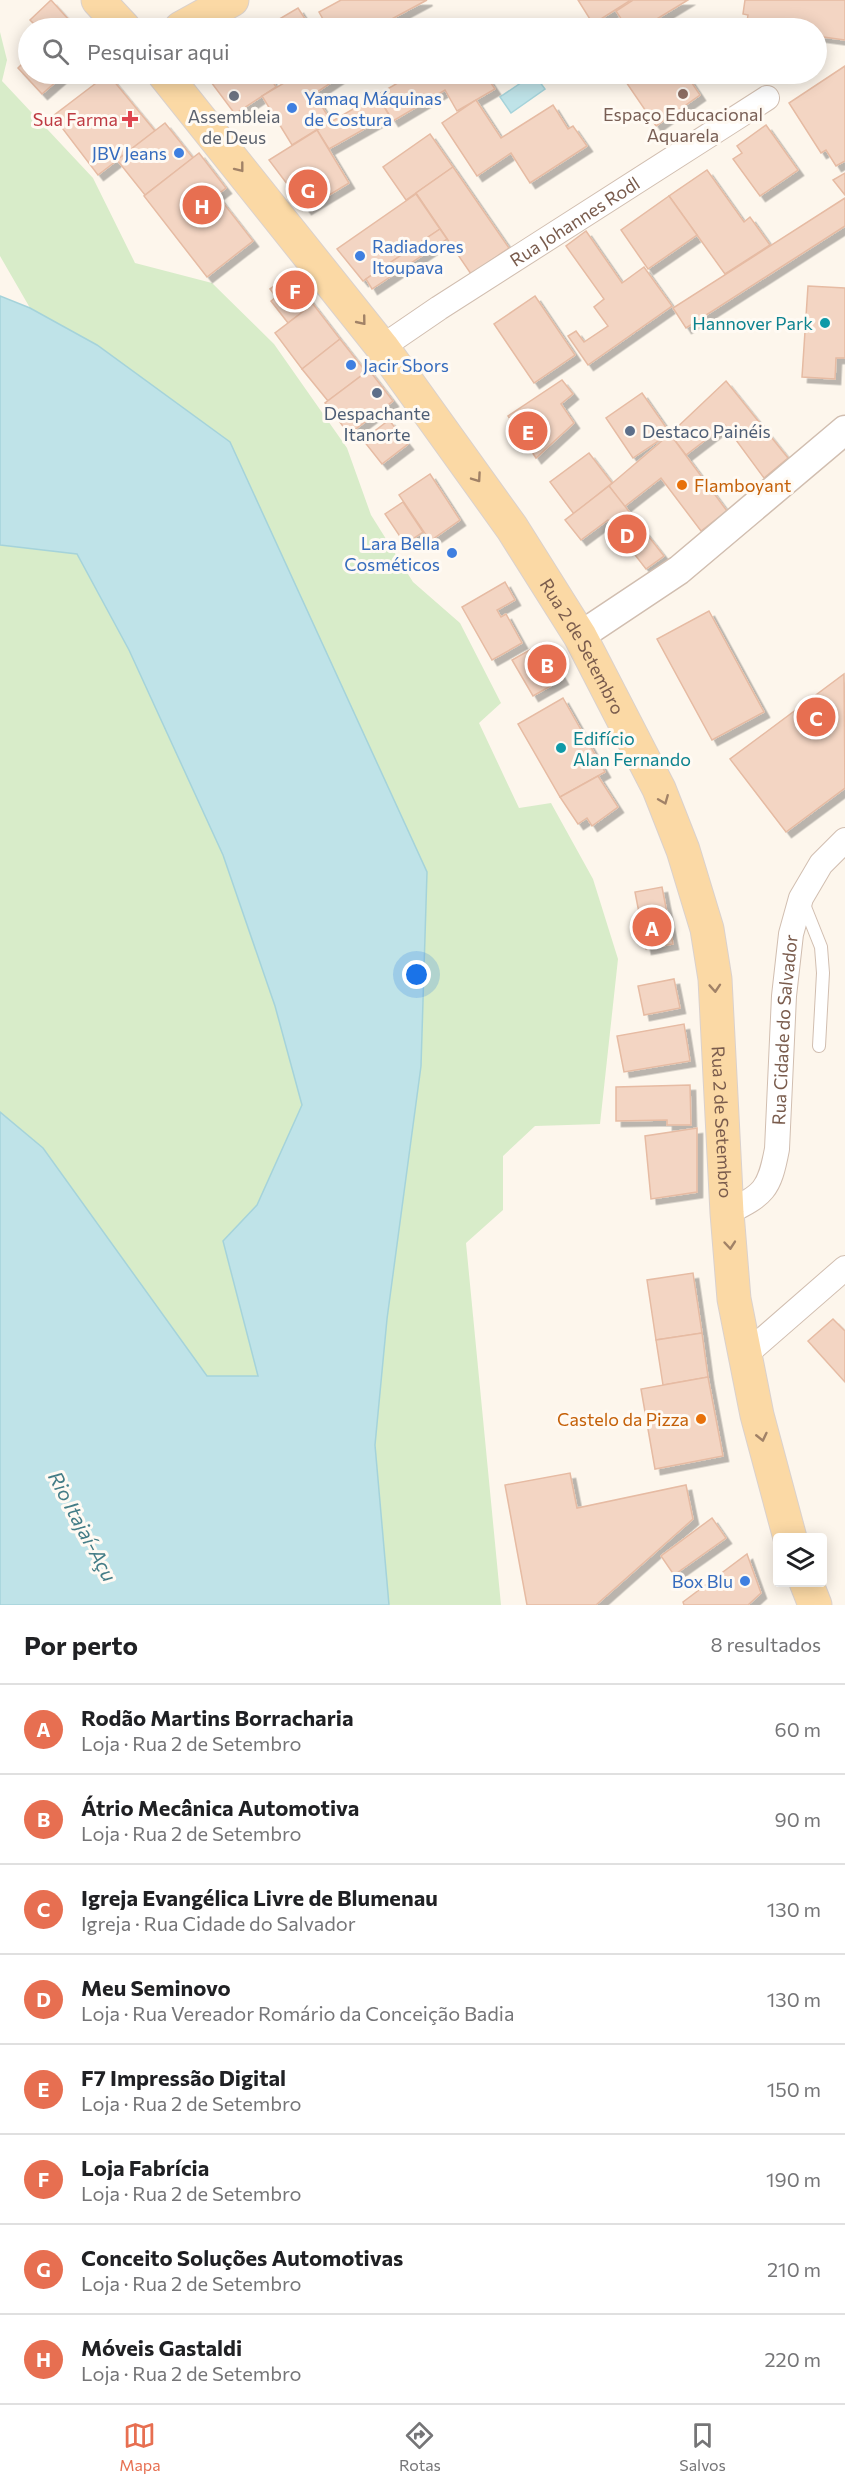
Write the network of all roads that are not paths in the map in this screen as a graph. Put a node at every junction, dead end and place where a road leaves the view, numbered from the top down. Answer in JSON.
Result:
{"nodes":[{"id":1,"x":98,"y":0,"type":"edge"},
{"id":2,"x":231,"y":0,"type":"edge"},
{"id":3,"x":115,"y":18,"type":"edge"},
{"id":4,"x":199,"y":18,"type":"edge"},
{"id":5,"x":172,"y":84,"type":"edge"},
{"id":6,"x":767,"y":98,"type":"dead end"},
{"id":7,"x":382,"y":347,"type":"junction"},
{"id":8,"x":845,"y":430,"type":"edge"},
{"id":9,"x":580,"y":636,"type":"junction"},
{"id":10,"x":845,"y":840,"type":"edge"},
{"id":11,"x":801,"y":898,"type":"junction"},
{"id":12,"x":819,"y":1046,"type":"dead end"},
{"id":13,"x":728,"y":1213,"type":"junction"},
{"id":14,"x":845,"y":1268,"type":"edge"},
{"id":15,"x":744,"y":1356,"type":"junction"},
{"id":16,"x":789,"y":1533,"type":"edge"},
{"id":17,"x":808,"y":1587,"type":"edge"},
{"id":18,"x":815,"y":1605,"type":"edge"}],
"edges":[{"from":1,"to":3,"type":"main road"},
{"from":2,"to":4,"type":"main road"},
{"from":5,"to":7,"type":"main road","name":"Rua 2 de Setembro","one_way":true},
{"from":6,"to":7,"type":"street","name":"Rua Johannes Rodl"},
{"from":7,"to":9,"type":"main road","name":"Rua 2 de Setembro","one_way":true},
{"from":8,"to":9,"type":"street"},
{"from":9,"to":13,"type":"main road","name":"Rua 2 de Setembro","one_way":true},
{"from":10,"to":11,"type":"street","name":"Rua Cidade do Salvador"},
{"from":11,"to":12,"type":"lane"},
{"from":11,"to":13,"type":"street","name":"Rua Cidade do Salvador"},
{"from":13,"to":15,"type":"main road","name":"Rua 2 de Setembro","one_way":true},
{"from":14,"to":15,"type":"street"},
{"from":15,"to":16,"type":"main road","name":"Rua 2 de Setembro","one_way":true},
{"from":17,"to":18,"type":"main road"}]}
